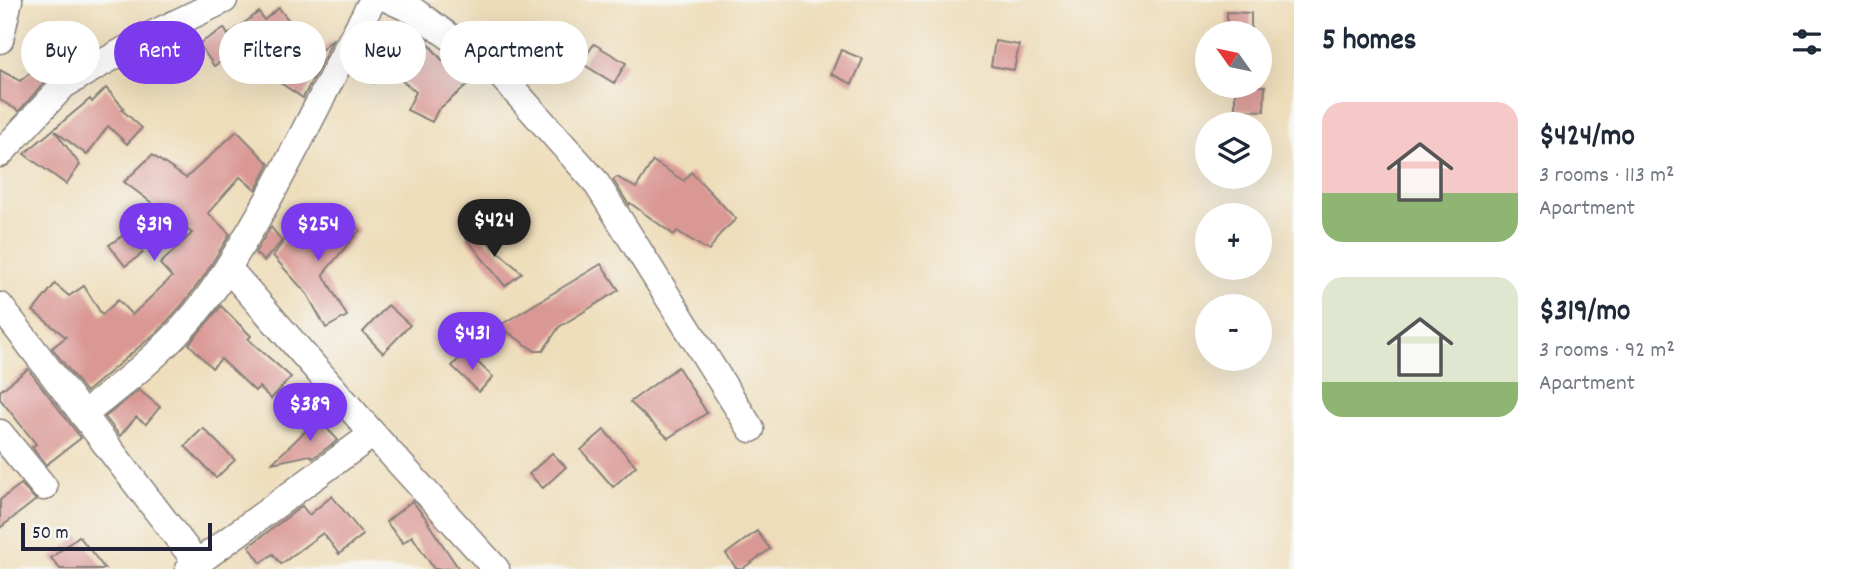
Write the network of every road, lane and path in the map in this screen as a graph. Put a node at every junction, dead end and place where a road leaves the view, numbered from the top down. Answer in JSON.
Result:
{"nodes":[{"id":1,"x":9,"y":0,"type":"edge"},
{"id":2,"x":224,"y":0,"type":"edge"},
{"id":3,"x":373,"y":0,"type":"edge"},
{"id":4,"x":390,"y":0,"type":"edge"},
{"id":5,"x":0,"y":40,"type":"edge"},
{"id":6,"x":0,"y":154,"type":"edge"},
{"id":7,"x":228,"y":268,"type":"junction"},
{"id":8,"x":0,"y":306,"type":"edge"},
{"id":9,"x":83,"y":415,"type":"junction"},
{"id":10,"x":751,"y":429,"type":"dead end"},
{"id":11,"x":0,"y":433,"type":"edge"},
{"id":12,"x":373,"y":434,"type":"junction"},
{"id":13,"x":44,"y":487,"type":"dead end"},
{"id":14,"x":193,"y":566,"type":"edge"},
{"id":15,"x":496,"y":569,"type":"edge"}],
"edges":[{"from":1,"to":5,"type":"street"},
{"from":2,"to":6,"type":"street"},
{"from":3,"to":7,"type":"street"},
{"from":4,"to":10,"type":"street"},
{"from":7,"to":9,"type":"street"},
{"from":7,"to":12,"type":"street"},
{"from":8,"to":9,"type":"street"},
{"from":9,"to":14,"type":"street"},
{"from":11,"to":13,"type":"street"},
{"from":12,"to":14,"type":"street"},
{"from":12,"to":15,"type":"street"}]}
